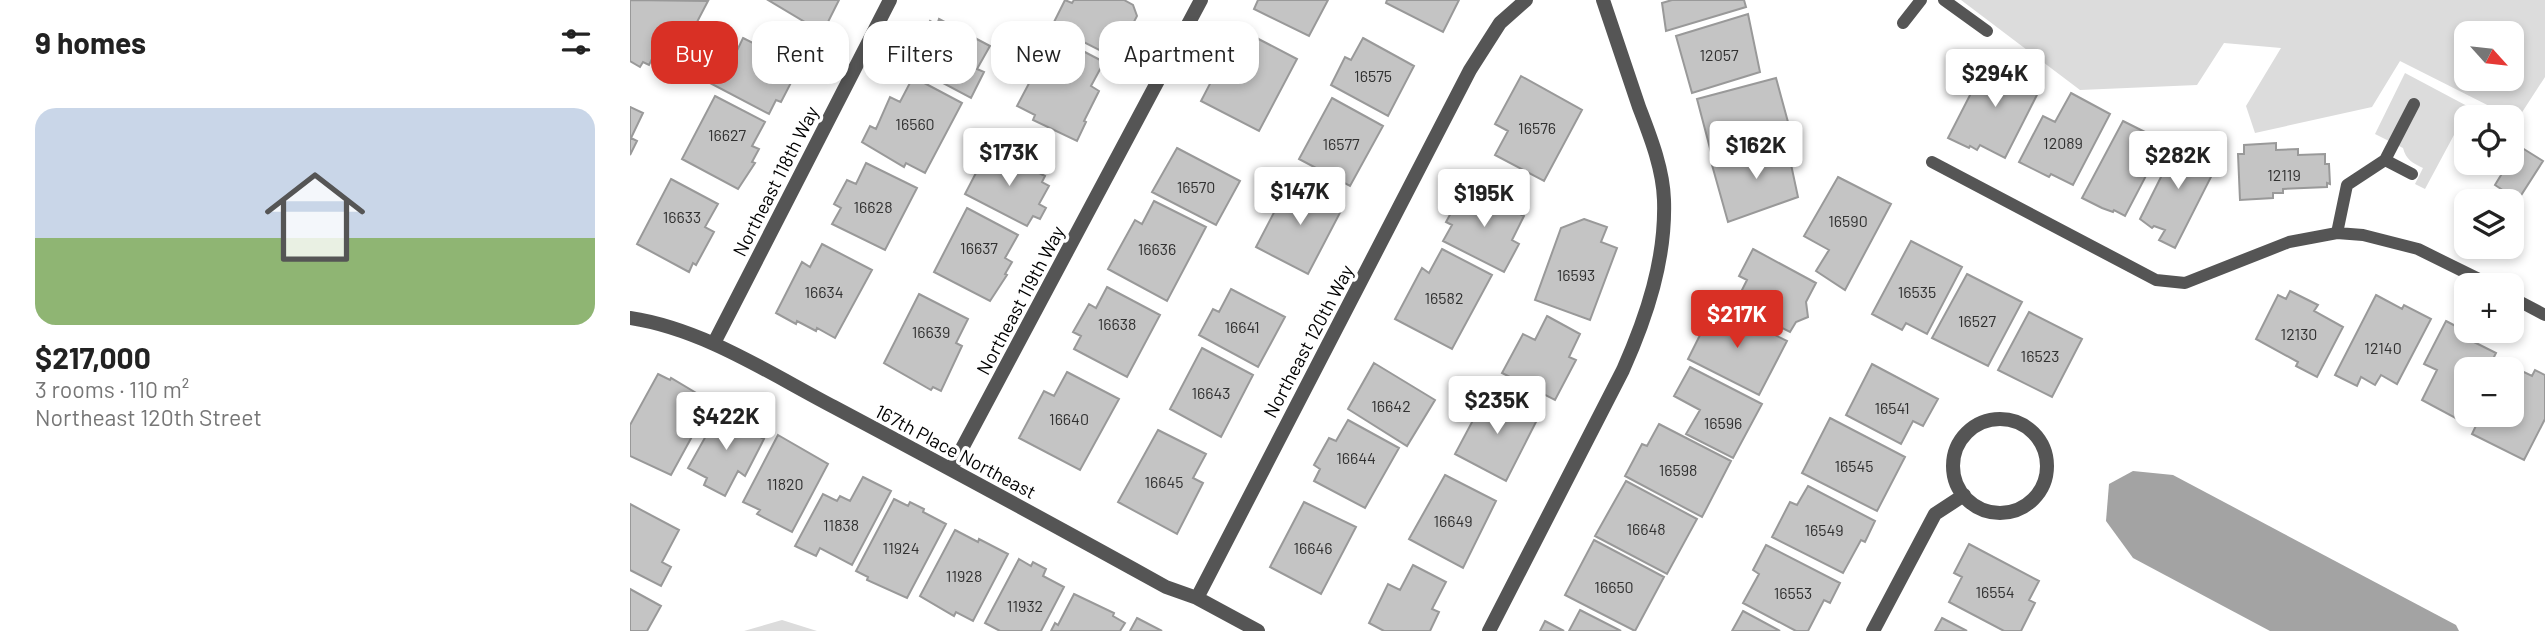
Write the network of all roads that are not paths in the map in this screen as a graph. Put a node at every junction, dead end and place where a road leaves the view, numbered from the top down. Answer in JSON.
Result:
{"nodes":[{"id":1,"x":890,"y":0,"type":"edge"},
{"id":2,"x":1201,"y":0,"type":"edge"},
{"id":3,"x":1526,"y":0,"type":"edge"},
{"id":4,"x":1602,"y":0,"type":"edge"},
{"id":5,"x":1921,"y":0,"type":"edge"},
{"id":6,"x":1944,"y":0,"type":"edge"},
{"id":7,"x":1903,"y":23,"type":"dead end"},
{"id":8,"x":1987,"y":31,"type":"dead end"},
{"id":9,"x":2414,"y":104,"type":"dead end"},
{"id":10,"x":2385,"y":160,"type":"junction"},
{"id":11,"x":1932,"y":162,"type":"dead end"},
{"id":12,"x":2412,"y":174,"type":"dead end"},
{"id":13,"x":2337,"y":233,"type":"junction"},
{"id":14,"x":2467,"y":273,"type":"edge"},
{"id":15,"x":2524,"y":304,"type":"edge"},
{"id":16,"x":2545,"y":315,"type":"edge"},
{"id":17,"x":630,"y":318,"type":"edge"},
{"id":18,"x":714,"y":343,"type":"junction"},
{"id":19,"x":951,"y":469,"type":"junction"},
{"id":20,"x":1964,"y":495,"type":"junction"},
{"id":21,"x":1197,"y":598,"type":"junction"},
{"id":22,"x":1258,"y":631,"type":"edge"},
{"id":23,"x":1489,"y":631,"type":"edge"},
{"id":24,"x":1873,"y":631,"type":"edge"}],
"edges":[{"from":1,"to":18,"type":"street","name":"Northeast 118th Way"},
{"from":2,"to":19,"type":"street","name":"Northeast 119th Way"},
{"from":3,"to":21,"type":"street","name":"Northeast 120th Way"},
{"from":4,"to":23,"type":"street"},
{"from":5,"to":7,"type":"lane"},
{"from":6,"to":8,"type":"lane"},
{"from":9,"to":10,"type":"lane"},
{"from":10,"to":12,"type":"lane"},
{"from":10,"to":13,"type":"lane"},
{"from":11,"to":13,"type":"lane"},
{"from":13,"to":14,"type":"lane"},
{"from":15,"to":16,"type":"lane"},
{"from":17,"to":18,"type":"street","name":"167th Place Northeast"},
{"from":18,"to":19,"type":"street","name":"167th Place Northeast"},
{"from":19,"to":21,"type":"street","name":"167th Place Northeast"},
{"from":20,"to":20,"type":"street"},
{"from":20,"to":24,"type":"street"},
{"from":21,"to":22,"type":"street","name":"167th Place Northeast"}]}
